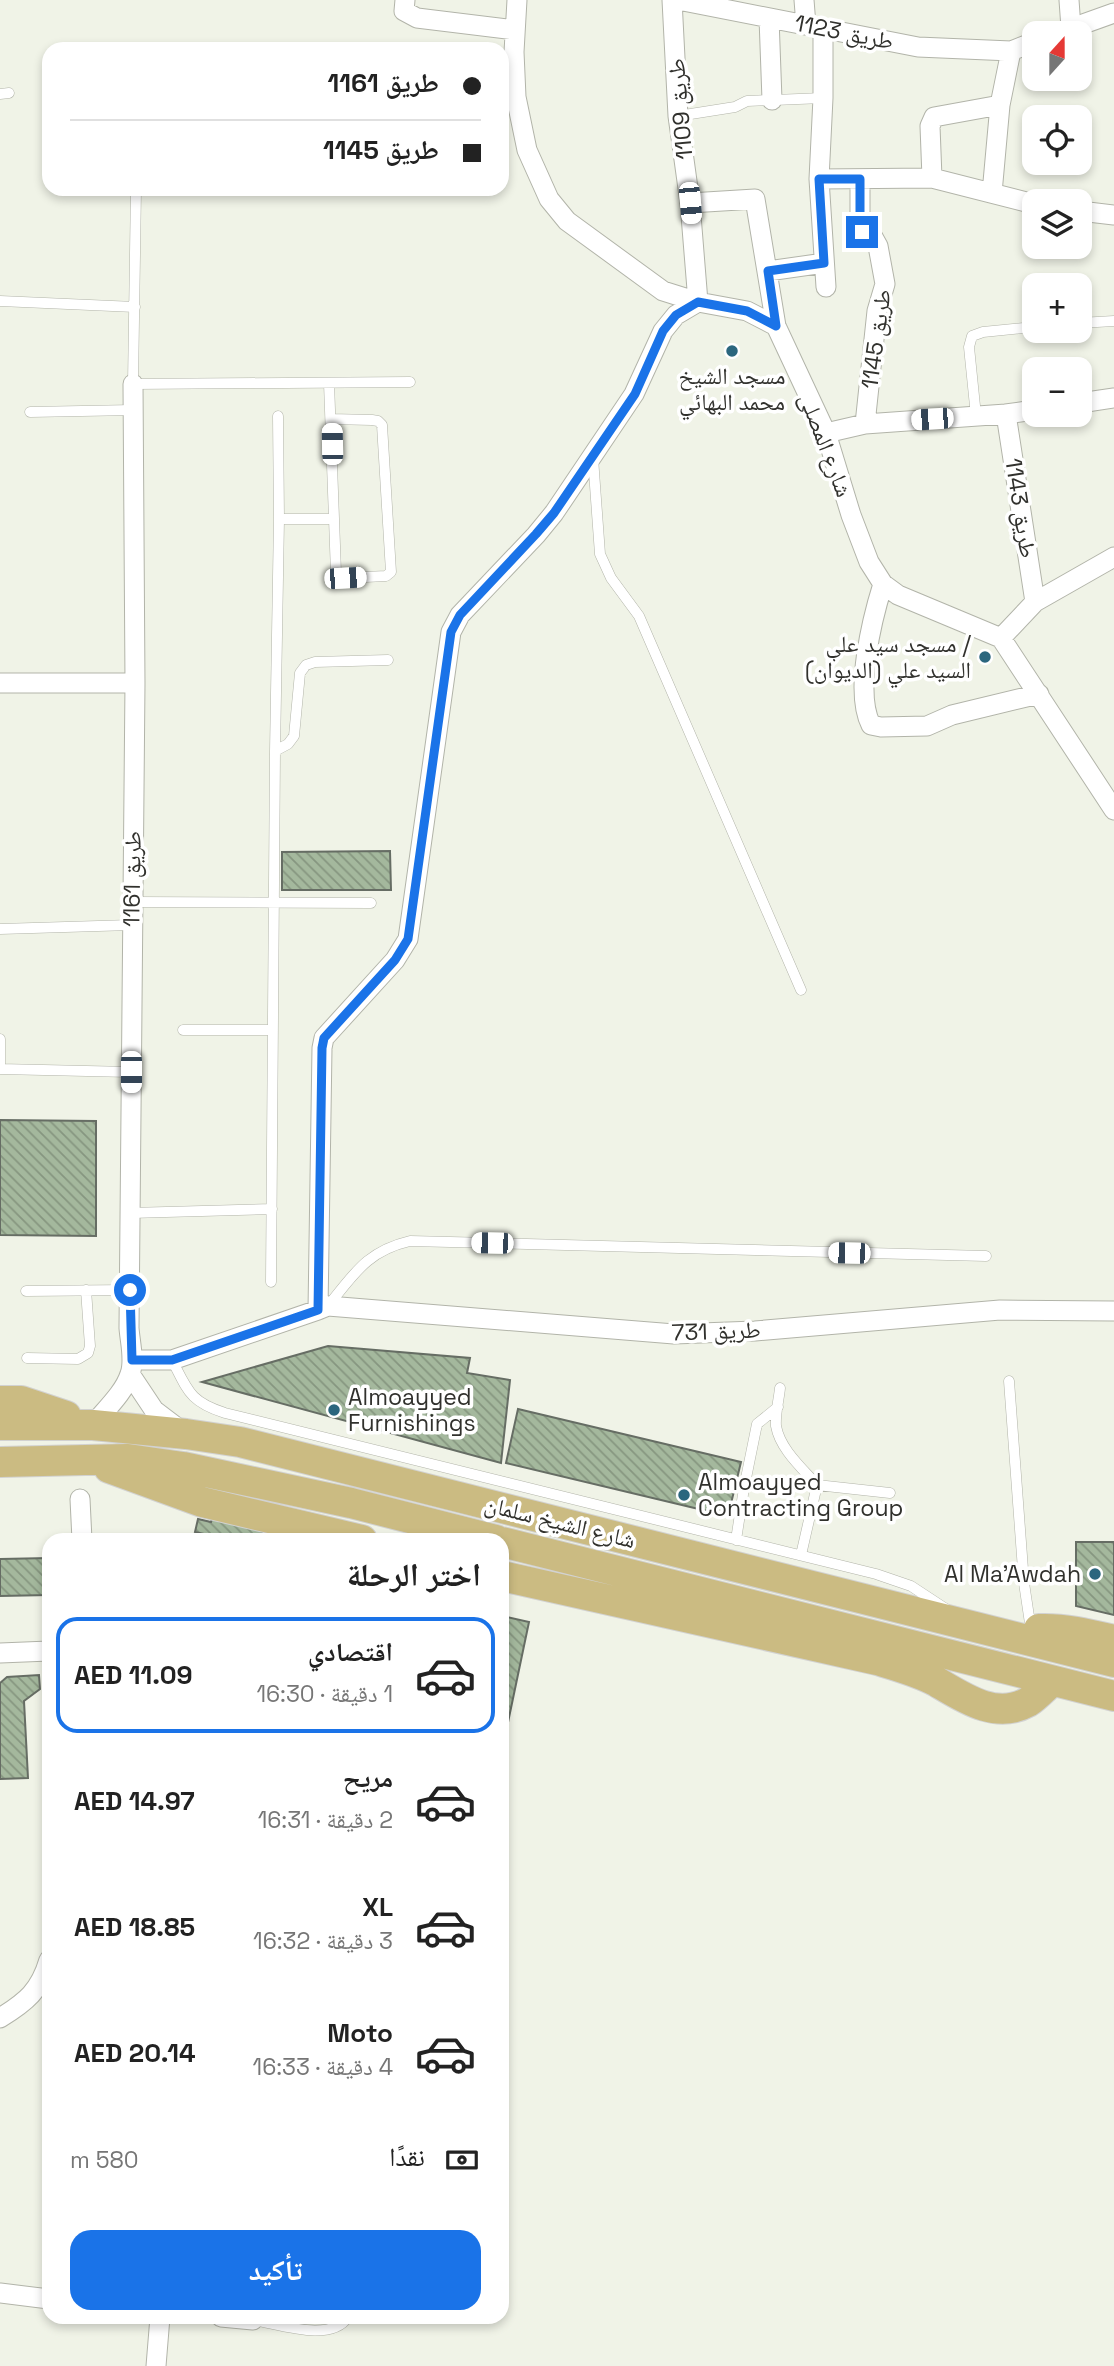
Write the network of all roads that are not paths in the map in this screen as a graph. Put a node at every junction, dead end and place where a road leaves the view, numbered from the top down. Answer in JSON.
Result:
{"nodes":[{"id":1,"x":405,"y":0,"type":"edge"},
{"id":2,"x":517,"y":0,"type":"edge"},
{"id":3,"x":672,"y":0,"type":"edge"},
{"id":4,"x":678,"y":0,"type":"edge"},
{"id":5,"x":804,"y":0,"type":"edge"},
{"id":6,"x":1069,"y":0,"type":"edge"},
{"id":7,"x":1114,"y":13,"type":"edge"},
{"id":8,"x":769,"y":18,"type":"junction"},
{"id":9,"x":1066,"y":21,"type":"edge"},
{"id":10,"x":1092,"y":21,"type":"edge"},
{"id":11,"x":814,"y":27,"type":"junction"},
{"id":12,"x":515,"y":30,"type":"junction"},
{"id":13,"x":1022,"y":47,"type":"edge"},
{"id":14,"x":1011,"y":51,"type":"junction"},
{"id":15,"x":823,"y":98,"type":"junction"},
{"id":16,"x":772,"y":100,"type":"junction"},
{"id":17,"x":1000,"y":105,"type":"junction"},
{"id":18,"x":678,"y":116,"type":"junction"},
{"id":19,"x":932,"y":178,"type":"junction"},
{"id":20,"x":819,"y":179,"type":"junction"},
{"id":21,"x":860,"y":179,"type":"junction"},
{"id":22,"x":992,"y":193,"type":"junction"},
{"id":23,"x":136,"y":196,"type":"edge"},
{"id":24,"x":1022,"y":201,"type":"edge"},
{"id":25,"x":690,"y":203,"type":"junction"},
{"id":26,"x":1092,"y":212,"type":"edge"},
{"id":27,"x":1114,"y":215,"type":"edge"},
{"id":28,"x":824,"y":263,"type":"junction"},
{"id":29,"x":768,"y":271,"type":"junction"},
{"id":30,"x":826,"y":287,"type":"dead end"},
{"id":31,"x":0,"y":301,"type":"edge"},
{"id":32,"x":698,"y":302,"type":"junction"},
{"id":33,"x":135,"y":307,"type":"junction"},
{"id":34,"x":1114,"y":321,"type":"edge"},
{"id":35,"x":1092,"y":322,"type":"edge"},
{"id":36,"x":776,"y":326,"type":"junction"},
{"id":37,"x":1022,"y":328,"type":"edge"},
{"id":38,"x":410,"y":382,"type":"dead end"},
{"id":39,"x":329,"y":383,"type":"junction"},
{"id":40,"x":133,"y":384,"type":"junction"},
{"id":41,"x":1114,"y":398,"type":"edge"},
{"id":42,"x":1092,"y":401,"type":"edge"},
{"id":43,"x":134,"y":410,"type":"junction"},
{"id":44,"x":30,"y":412,"type":"dead end"},
{"id":45,"x":1022,"y":412,"type":"edge"},
{"id":46,"x":1006,"y":414,"type":"junction"},
{"id":47,"x":278,"y":416,"type":"dead end"},
{"id":48,"x":976,"y":416,"type":"junction"},
{"id":49,"x":331,"y":419,"type":"junction"},
{"id":50,"x":864,"y":424,"type":"junction"},
{"id":51,"x":826,"y":433,"type":"junction"},
{"id":52,"x":593,"y":454,"type":"junction"},
{"id":53,"x":279,"y":519,"type":"junction"},
{"id":54,"x":333,"y":519,"type":"junction"},
{"id":55,"x":1113,"y":559,"type":"edge"},
{"id":56,"x":883,"y":584,"type":"junction"},
{"id":57,"x":1035,"y":602,"type":"junction"},
{"id":58,"x":1001,"y":638,"type":"junction"},
{"id":59,"x":387,"y":660,"type":"dead end"},
{"id":60,"x":0,"y":683,"type":"edge"},
{"id":61,"x":135,"y":683,"type":"junction"},
{"id":62,"x":1040,"y":694,"type":"junction"},
{"id":63,"x":275,"y":751,"type":"junction"},
{"id":64,"x":1114,"y":810,"type":"edge"},
{"id":65,"x":132,"y":902,"type":"junction"},
{"id":66,"x":274,"y":903,"type":"junction"},
{"id":67,"x":371,"y":903,"type":"dead end"},
{"id":68,"x":131,"y":925,"type":"junction"},
{"id":69,"x":0,"y":929,"type":"edge"},
{"id":70,"x":801,"y":990,"type":"dead end"},
{"id":71,"x":183,"y":1030,"type":"dead end"},
{"id":72,"x":273,"y":1030,"type":"junction"},
{"id":73,"x":0,"y":1039,"type":"edge"},
{"id":74,"x":0,"y":1069,"type":"edge"},
{"id":75,"x":131,"y":1072,"type":"junction"},
{"id":76,"x":272,"y":1209,"type":"junction"},
{"id":77,"x":130,"y":1213,"type":"junction"},
{"id":78,"x":986,"y":1256,"type":"dead end"},
{"id":79,"x":271,"y":1282,"type":"dead end"},
{"id":80,"x":86,"y":1290,"type":"junction"},
{"id":81,"x":130,"y":1290,"type":"junction"},
{"id":82,"x":26,"y":1291,"type":"dead end"},
{"id":83,"x":323,"y":1308,"type":"junction"},
{"id":84,"x":1114,"y":1311,"type":"edge"},
{"id":85,"x":27,"y":1358,"type":"dead end"},
{"id":86,"x":172,"y":1360,"type":"junction"},
{"id":87,"x":131,"y":1367,"type":"junction"},
{"id":88,"x":1009,"y":1381,"type":"dead end"},
{"id":89,"x":780,"y":1388,"type":"dead end"},
{"id":90,"x":0,"y":1401,"type":"edge"},
{"id":91,"x":778,"y":1408,"type":"junction"},
{"id":92,"x":0,"y":1425,"type":"edge"},
{"id":93,"x":93,"y":1425,"type":"junction"},
{"id":94,"x":186,"y":1434,"type":"junction"},
{"id":95,"x":86,"y":1459,"type":"junction"},
{"id":96,"x":34,"y":1460,"type":"junction"},
{"id":97,"x":0,"y":1462,"type":"edge"},
{"id":98,"x":0,"y":1484,"type":"edge"},
{"id":99,"x":817,"y":1485,"type":"junction"},
{"id":100,"x":890,"y":1493,"type":"dead end"},
{"id":101,"x":80,"y":1499,"type":"dead end"},
{"id":102,"x":82,"y":1533,"type":"edge"},
{"id":103,"x":326,"y":1533,"type":"edge"},
{"id":104,"x":469,"y":1533,"type":"edge"},
{"id":105,"x":736,"y":1540,"type":"junction"},
{"id":106,"x":509,"y":1544,"type":"edge"},
{"id":107,"x":801,"y":1555,"type":"junction"},
{"id":108,"x":509,"y":1578,"type":"edge"},
{"id":109,"x":959,"y":1622,"type":"junction"},
{"id":110,"x":1023,"y":1633,"type":"junction"},
{"id":111,"x":1114,"y":1640,"type":"edge"},
{"id":112,"x":42,"y":1651,"type":"edge"},
{"id":113,"x":0,"y":1653,"type":"edge"},
{"id":114,"x":1114,"y":1662,"type":"edge"},
{"id":115,"x":1052,"y":1681,"type":"junction"},
{"id":116,"x":1114,"y":1696,"type":"edge"},
{"id":117,"x":42,"y":1977,"type":"edge"},
{"id":118,"x":0,"y":2018,"type":"edge"},
{"id":119,"x":0,"y":2293,"type":"edge"},
{"id":120,"x":42,"y":2297,"type":"edge"},
{"id":121,"x":159,"y":2324,"type":"edge"},
{"id":122,"x":276,"y":2324,"type":"edge"},
{"id":123,"x":340,"y":2324,"type":"edge"},
{"id":124,"x":156,"y":2366,"type":"edge"}],
"edges":[{"from":1,"to":12,"type":"street"},
{"from":2,"to":12,"type":"street"},
{"from":3,"to":18,"type":"street","name":"طريق 1109"},
{"from":4,"to":8,"type":"street","name":"طريق 1123"},
{"from":5,"to":11,"type":"street"},
{"from":6,"to":9,"type":"street"},
{"from":7,"to":10,"type":"street"},
{"from":8,"to":11,"type":"street","name":"طريق 1123"},
{"from":8,"to":16,"type":"street"},
{"from":11,"to":14,"type":"street","name":"طريق 1123"},
{"from":11,"to":15,"type":"street"},
{"from":12,"to":32,"type":"street"},
{"from":13,"to":14,"type":"street","name":"طريق 1123"},
{"from":14,"to":17,"type":"street"},
{"from":15,"to":16,"type":"lane"},
{"from":15,"to":20,"type":"street"},
{"from":16,"to":18,"type":"lane"},
{"from":17,"to":19,"type":"street"},
{"from":17,"to":22,"type":"street"},
{"from":18,"to":25,"type":"street","name":"طريق 1109"},
{"from":19,"to":21,"type":"street"},
{"from":19,"to":22,"type":"street"},
{"from":20,"to":21,"type":"street"},
{"from":20,"to":28,"type":"street"},
{"from":21,"to":50,"type":"street","name":"طريق 1145"},
{"from":22,"to":24,"type":"street"},
{"from":23,"to":33,"type":"lane"},
{"from":25,"to":29,"type":"street","name":"شارع المصلى"},
{"from":25,"to":32,"type":"street","name":"طريق 1109"},
{"from":26,"to":27,"type":"street"},
{"from":28,"to":29,"type":"street"},
{"from":28,"to":30,"type":"street"},
{"from":29,"to":36,"type":"street","name":"شارع المصلى"},
{"from":31,"to":33,"type":"lane"},
{"from":32,"to":36,"type":"street"},
{"from":32,"to":52,"type":"street"},
{"from":33,"to":40,"type":"lane"},
{"from":34,"to":35,"type":"lane"},
{"from":36,"to":51,"type":"street","name":"شارع المصلى"},
{"from":37,"to":48,"type":"lane"},
{"from":38,"to":39,"type":"lane"},
{"from":39,"to":40,"type":"lane"},
{"from":39,"to":49,"type":"lane"},
{"from":40,"to":43,"type":"street","name":"طريق 1161"},
{"from":41,"to":42,"type":"street"},
{"from":43,"to":44,"type":"lane"},
{"from":43,"to":61,"type":"street","name":"طريق 1161"},
{"from":45,"to":46,"type":"street"},
{"from":46,"to":48,"type":"street"},
{"from":46,"to":57,"type":"street","name":"طريق 1143"},
{"from":47,"to":53,"type":"lane"},
{"from":48,"to":50,"type":"street"},
{"from":49,"to":54,"type":"lane"},
{"from":49,"to":54,"type":"lane"},
{"from":50,"to":51,"type":"street"},
{"from":51,"to":56,"type":"street","name":"شارع المصلى"},
{"from":52,"to":70,"type":"lane"},
{"from":52,"to":83,"type":"street"},
{"from":53,"to":54,"type":"lane"},
{"from":53,"to":63,"type":"lane"},
{"from":55,"to":57,"type":"street"},
{"from":56,"to":58,"type":"street"},
{"from":56,"to":62,"type":"street"},
{"from":57,"to":58,"type":"street"},
{"from":58,"to":62,"type":"street"},
{"from":59,"to":63,"type":"lane"},
{"from":60,"to":61,"type":"street"},
{"from":61,"to":65,"type":"street","name":"طريق 1161"},
{"from":62,"to":64,"type":"street"},
{"from":63,"to":66,"type":"lane"},
{"from":65,"to":66,"type":"lane"},
{"from":65,"to":68,"type":"street","name":"طريق 1161"},
{"from":66,"to":67,"type":"lane"},
{"from":66,"to":72,"type":"lane"},
{"from":68,"to":69,"type":"lane"},
{"from":68,"to":75,"type":"street","name":"طريق 1161"},
{"from":71,"to":72,"type":"lane"},
{"from":72,"to":76,"type":"lane"},
{"from":73,"to":74,"type":"lane"},
{"from":74,"to":75,"type":"lane"},
{"from":75,"to":77,"type":"street","name":"طريق 1161"},
{"from":76,"to":77,"type":"lane"},
{"from":76,"to":79,"type":"lane"},
{"from":77,"to":81,"type":"street","name":"طريق 1161"},
{"from":78,"to":83,"type":"lane"},
{"from":80,"to":81,"type":"lane"},
{"from":80,"to":82,"type":"lane"},
{"from":80,"to":85,"type":"lane"},
{"from":81,"to":87,"type":"street","name":"طريق 1161"},
{"from":83,"to":84,"type":"street","name":"طريق 731"},
{"from":83,"to":86,"type":"street"},
{"from":86,"to":87,"type":"street"},
{"from":86,"to":105,"type":"lane"},
{"from":87,"to":93,"type":"street"},
{"from":87,"to":94,"type":"street"},
{"from":88,"to":110,"type":"lane"},
{"from":89,"to":91,"type":"lane"},
{"from":90,"to":93,"type":"main road"},
{"from":91,"to":99,"type":"lane"},
{"from":91,"to":105,"type":"lane"},
{"from":92,"to":93,"type":"main road","name":"شارع الشيخ سلمان"},
{"from":93,"to":94,"type":"main road","name":"شارع الشيخ سلمان"},
{"from":94,"to":109,"type":"main road","name":"شارع الشيخ سلمان"},
{"from":95,"to":96,"type":"main road","name":"شارع الشيخ سلمان"},
{"from":95,"to":103,"type":"main road"},
{"from":95,"to":104,"type":"main road","name":"شارع الشيخ سلمان"},
{"from":96,"to":97,"type":"main road","name":"شارع الشيخ سلمان"},
{"from":96,"to":98,"type":"main road"},
{"from":99,"to":100,"type":"lane"},
{"from":99,"to":107,"type":"lane"},
{"from":101,"to":102,"type":"street"},
{"from":105,"to":107,"type":"lane"},
{"from":106,"to":115,"type":"main road","name":"شارع الشيخ سلمان"},
{"from":107,"to":109,"type":"lane"},
{"from":108,"to":115,"type":"main road"},
{"from":109,"to":110,"type":"main road","name":"شارع الشيخ سلمان"},
{"from":110,"to":111,"type":"main road"},
{"from":110,"to":114,"type":"main road","name":"شارع الشيخ سلمان"},
{"from":112,"to":113,"type":"street"},
{"from":115,"to":116,"type":"main road","name":"شارع الشيخ سلمان"},
{"from":117,"to":118,"type":"street"},
{"from":119,"to":120,"type":"street"},
{"from":121,"to":124,"type":"street"},
{"from":122,"to":123,"type":"lane"}]}
